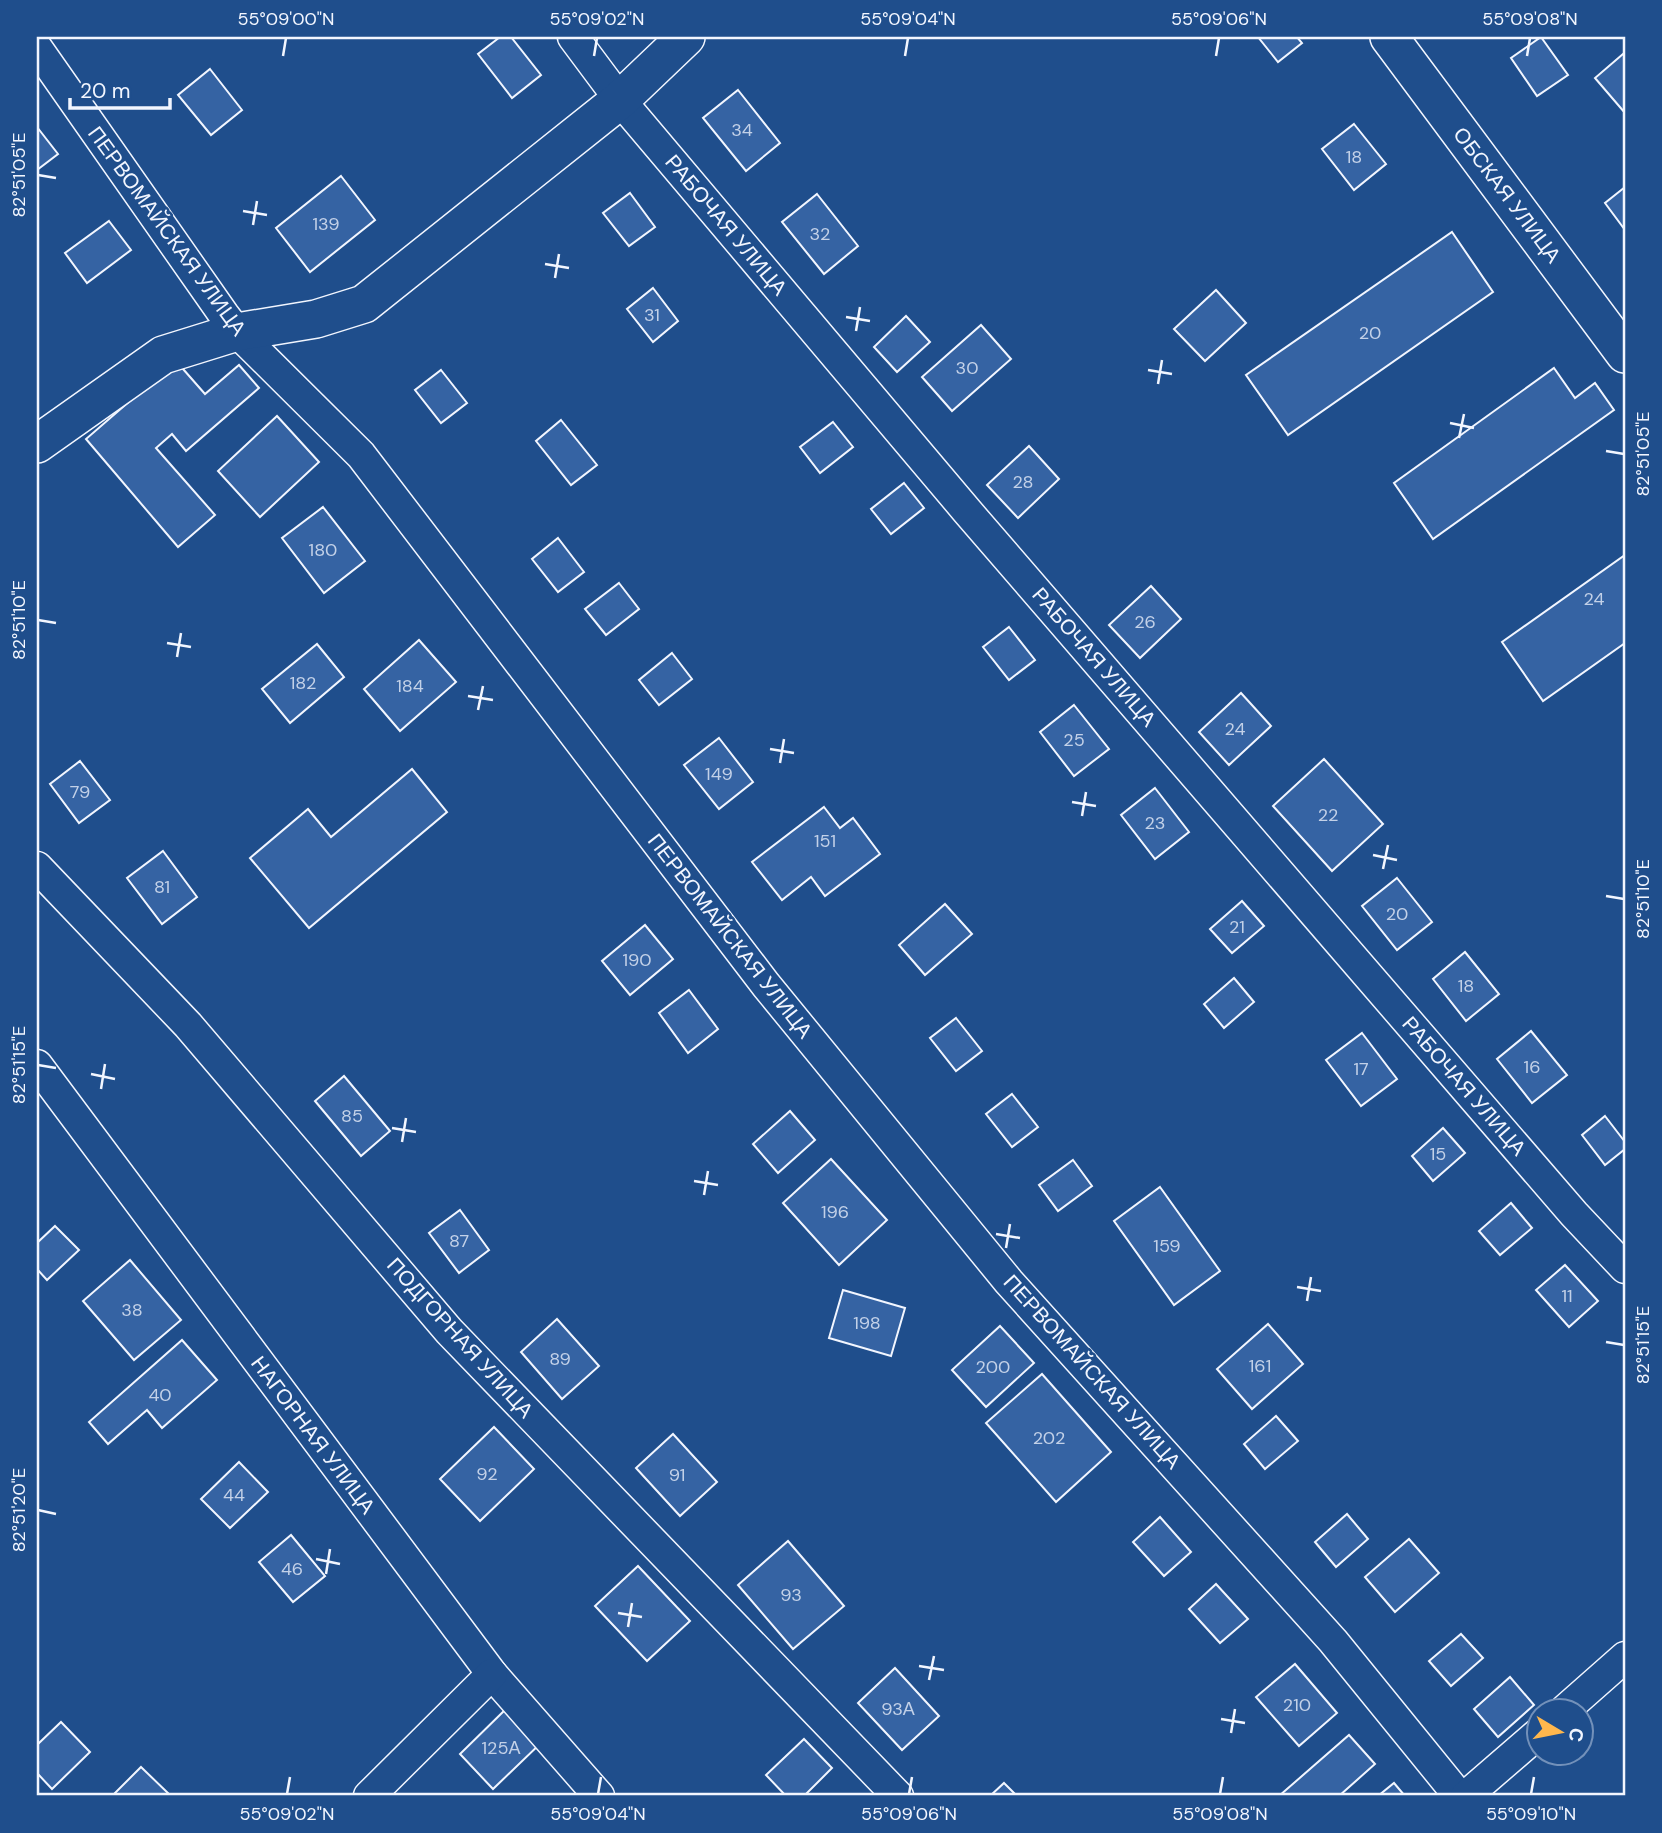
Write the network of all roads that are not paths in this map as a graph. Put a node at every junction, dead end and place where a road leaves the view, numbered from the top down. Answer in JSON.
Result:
{"nodes":[{"id":1,"x":573,"y":37,"type":"edge"},
{"id":2,"x":686,"y":37,"type":"edge"},
{"id":3,"x":1389,"y":37,"type":"edge"},
{"id":4,"x":37,"y":48,"type":"edge"},
{"id":5,"x":620,"y":100,"type":"junction"},
{"id":6,"x":237,"y":332,"type":"junction"},
{"id":7,"x":1625,"y":354,"type":"edge"},
{"id":8,"x":37,"y":443,"type":"edge"},
{"id":9,"x":37,"y":867,"type":"edge"},
{"id":10,"x":37,"y":1065,"type":"edge"},
{"id":11,"x":1625,"y":1268,"type":"edge"},
{"id":12,"x":1625,"y":1657,"type":"edge"},
{"id":13,"x":492,"y":1674,"type":"junction"},
{"id":14,"x":1580,"y":1696,"type":"edge"},
{"id":15,"x":1526,"y":1743,"type":"edge"},
{"id":16,"x":369,"y":1796,"type":"edge"},
{"id":17,"x":599,"y":1796,"type":"edge"},
{"id":18,"x":898,"y":1796,"type":"edge"},
{"id":19,"x":1459,"y":1796,"type":"edge"},
{"id":20,"x":1466,"y":1796,"type":"edge"}],
"edges":[{"from":1,"to":5,"type":"street","name":"РАБОЧАЯ УЛИЦА"},
{"from":2,"to":5,"type":"street"},
{"from":3,"to":7,"type":"street","name":"ОБСКАЯ УЛИЦА"},
{"from":4,"to":6,"type":"street","name":"ПЕРВОМАЙСКАЯ УЛИЦА"},
{"from":5,"to":6,"type":"street"},
{"from":5,"to":11,"type":"street","name":"РАБОЧАЯ УЛИЦА"},
{"from":6,"to":8,"type":"street"},
{"from":6,"to":19,"type":"street","name":"ПЕРВОМАЙСКАЯ УЛИЦА"},
{"from":9,"to":18,"type":"street","name":"ПОДГОРНАЯ УЛИЦА"},
{"from":10,"to":13,"type":"street","name":"НАГОРНАЯ УЛИЦА"},
{"from":12,"to":14,"type":"street"},
{"from":13,"to":16,"type":"street"},
{"from":13,"to":17,"type":"street","name":"НАГОРНАЯ УЛИЦА"},
{"from":15,"to":20,"type":"street"}]}
